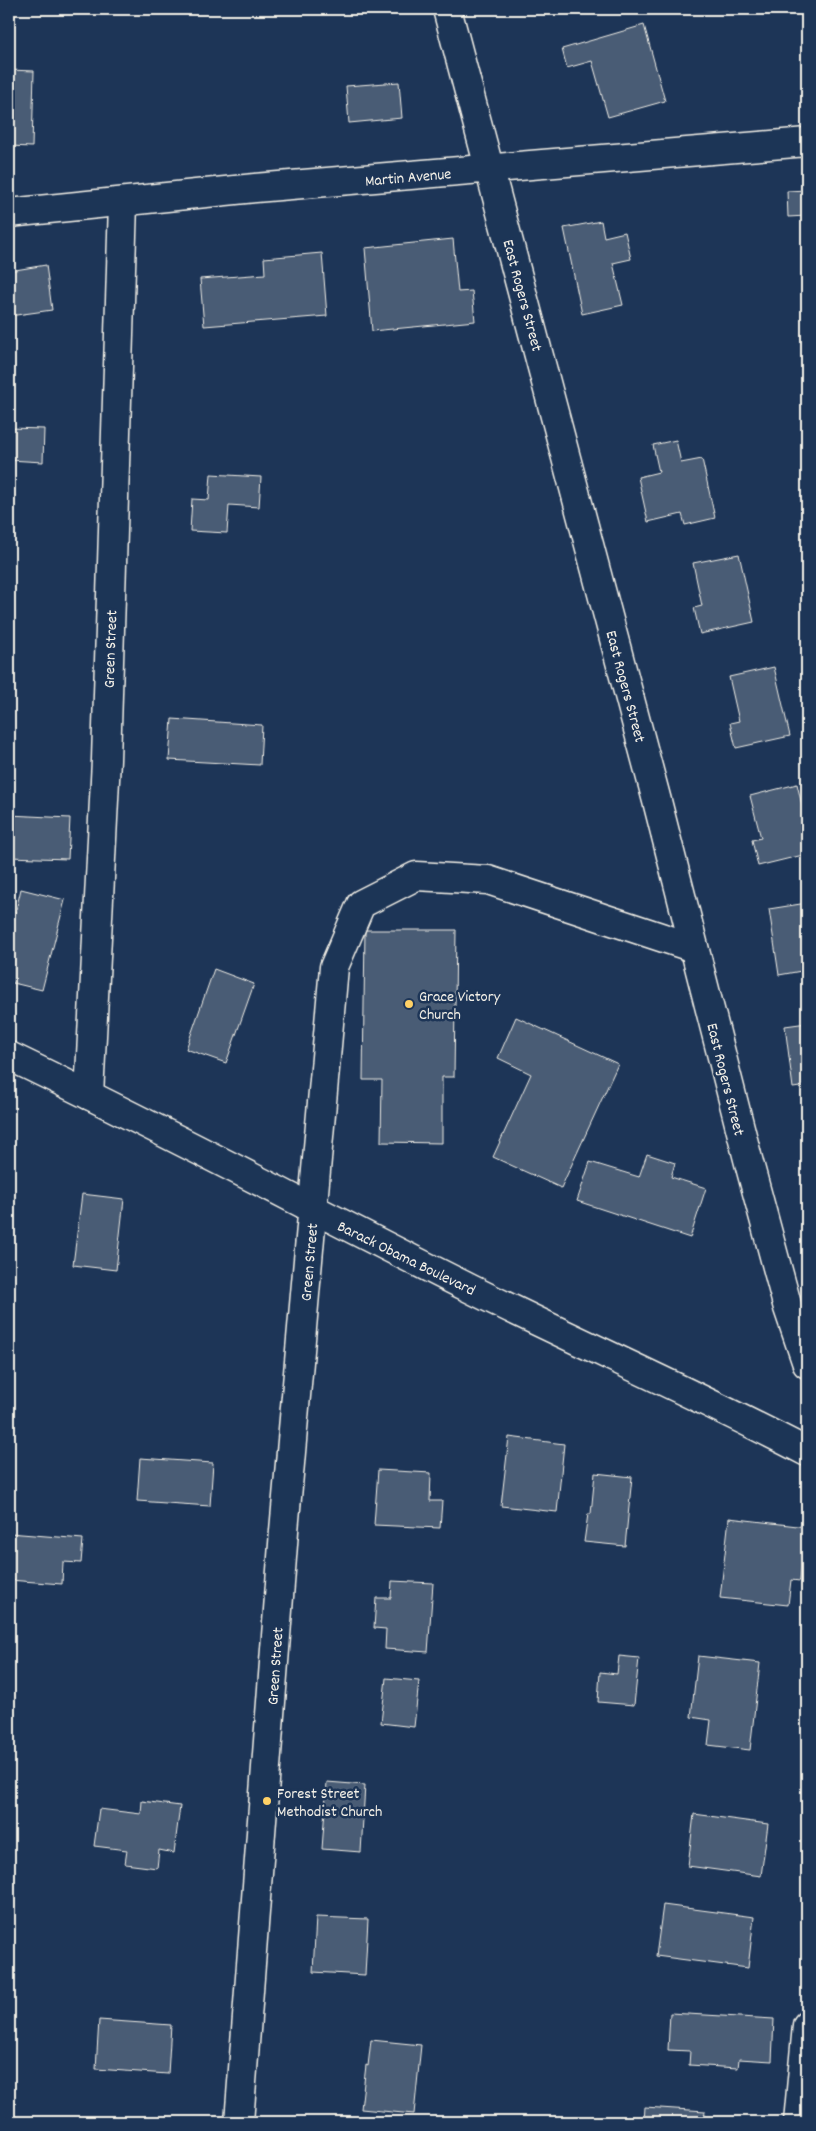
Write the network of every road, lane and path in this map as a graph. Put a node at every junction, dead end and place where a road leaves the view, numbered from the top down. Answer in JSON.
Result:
{"nodes":[{"id":1,"x":448,"y":9,"type":"edge"},
{"id":2,"x":807,"y":142,"type":"edge"},
{"id":3,"x":491,"y":170,"type":"junction"},
{"id":4,"x":123,"y":203,"type":"junction"},
{"id":5,"x":9,"y":213,"type":"edge"},
{"id":6,"x":694,"y":948,"type":"junction"},
{"id":7,"x":9,"y":1056,"type":"edge"},
{"id":8,"x":89,"y":1094,"type":"junction"},
{"id":9,"x":313,"y":1210,"type":"junction"},
{"id":10,"x":807,"y":1364,"type":"edge"},
{"id":11,"x":807,"y":1452,"type":"edge"},
{"id":12,"x":807,"y":2025,"type":"edge"},
{"id":13,"x":239,"y":2122,"type":"edge"},
{"id":14,"x":798,"y":2122,"type":"edge"}],
"edges":[{"from":1,"to":3,"type":"street","name":"East Rogers Street"},
{"from":2,"to":3,"type":"street","name":"Martin Avenue"},
{"from":3,"to":4,"type":"street","name":"Martin Avenue"},
{"from":3,"to":6,"type":"street","name":"East Rogers Street"},
{"from":4,"to":5,"type":"street","name":"Martin Avenue"},
{"from":4,"to":8,"type":"street","name":"Green Street"},
{"from":6,"to":9,"type":"street","name":"Green Street"},
{"from":6,"to":10,"type":"street","name":"East Rogers Street"},
{"from":7,"to":8,"type":"street","name":"Barack Obama Boulevard"},
{"from":8,"to":9,"type":"street","name":"Barack Obama Boulevard"},
{"from":9,"to":11,"type":"street","name":"Barack Obama Boulevard"},
{"from":9,"to":13,"type":"street","name":"Green Street"},
{"from":12,"to":14,"type":"street"}]}
